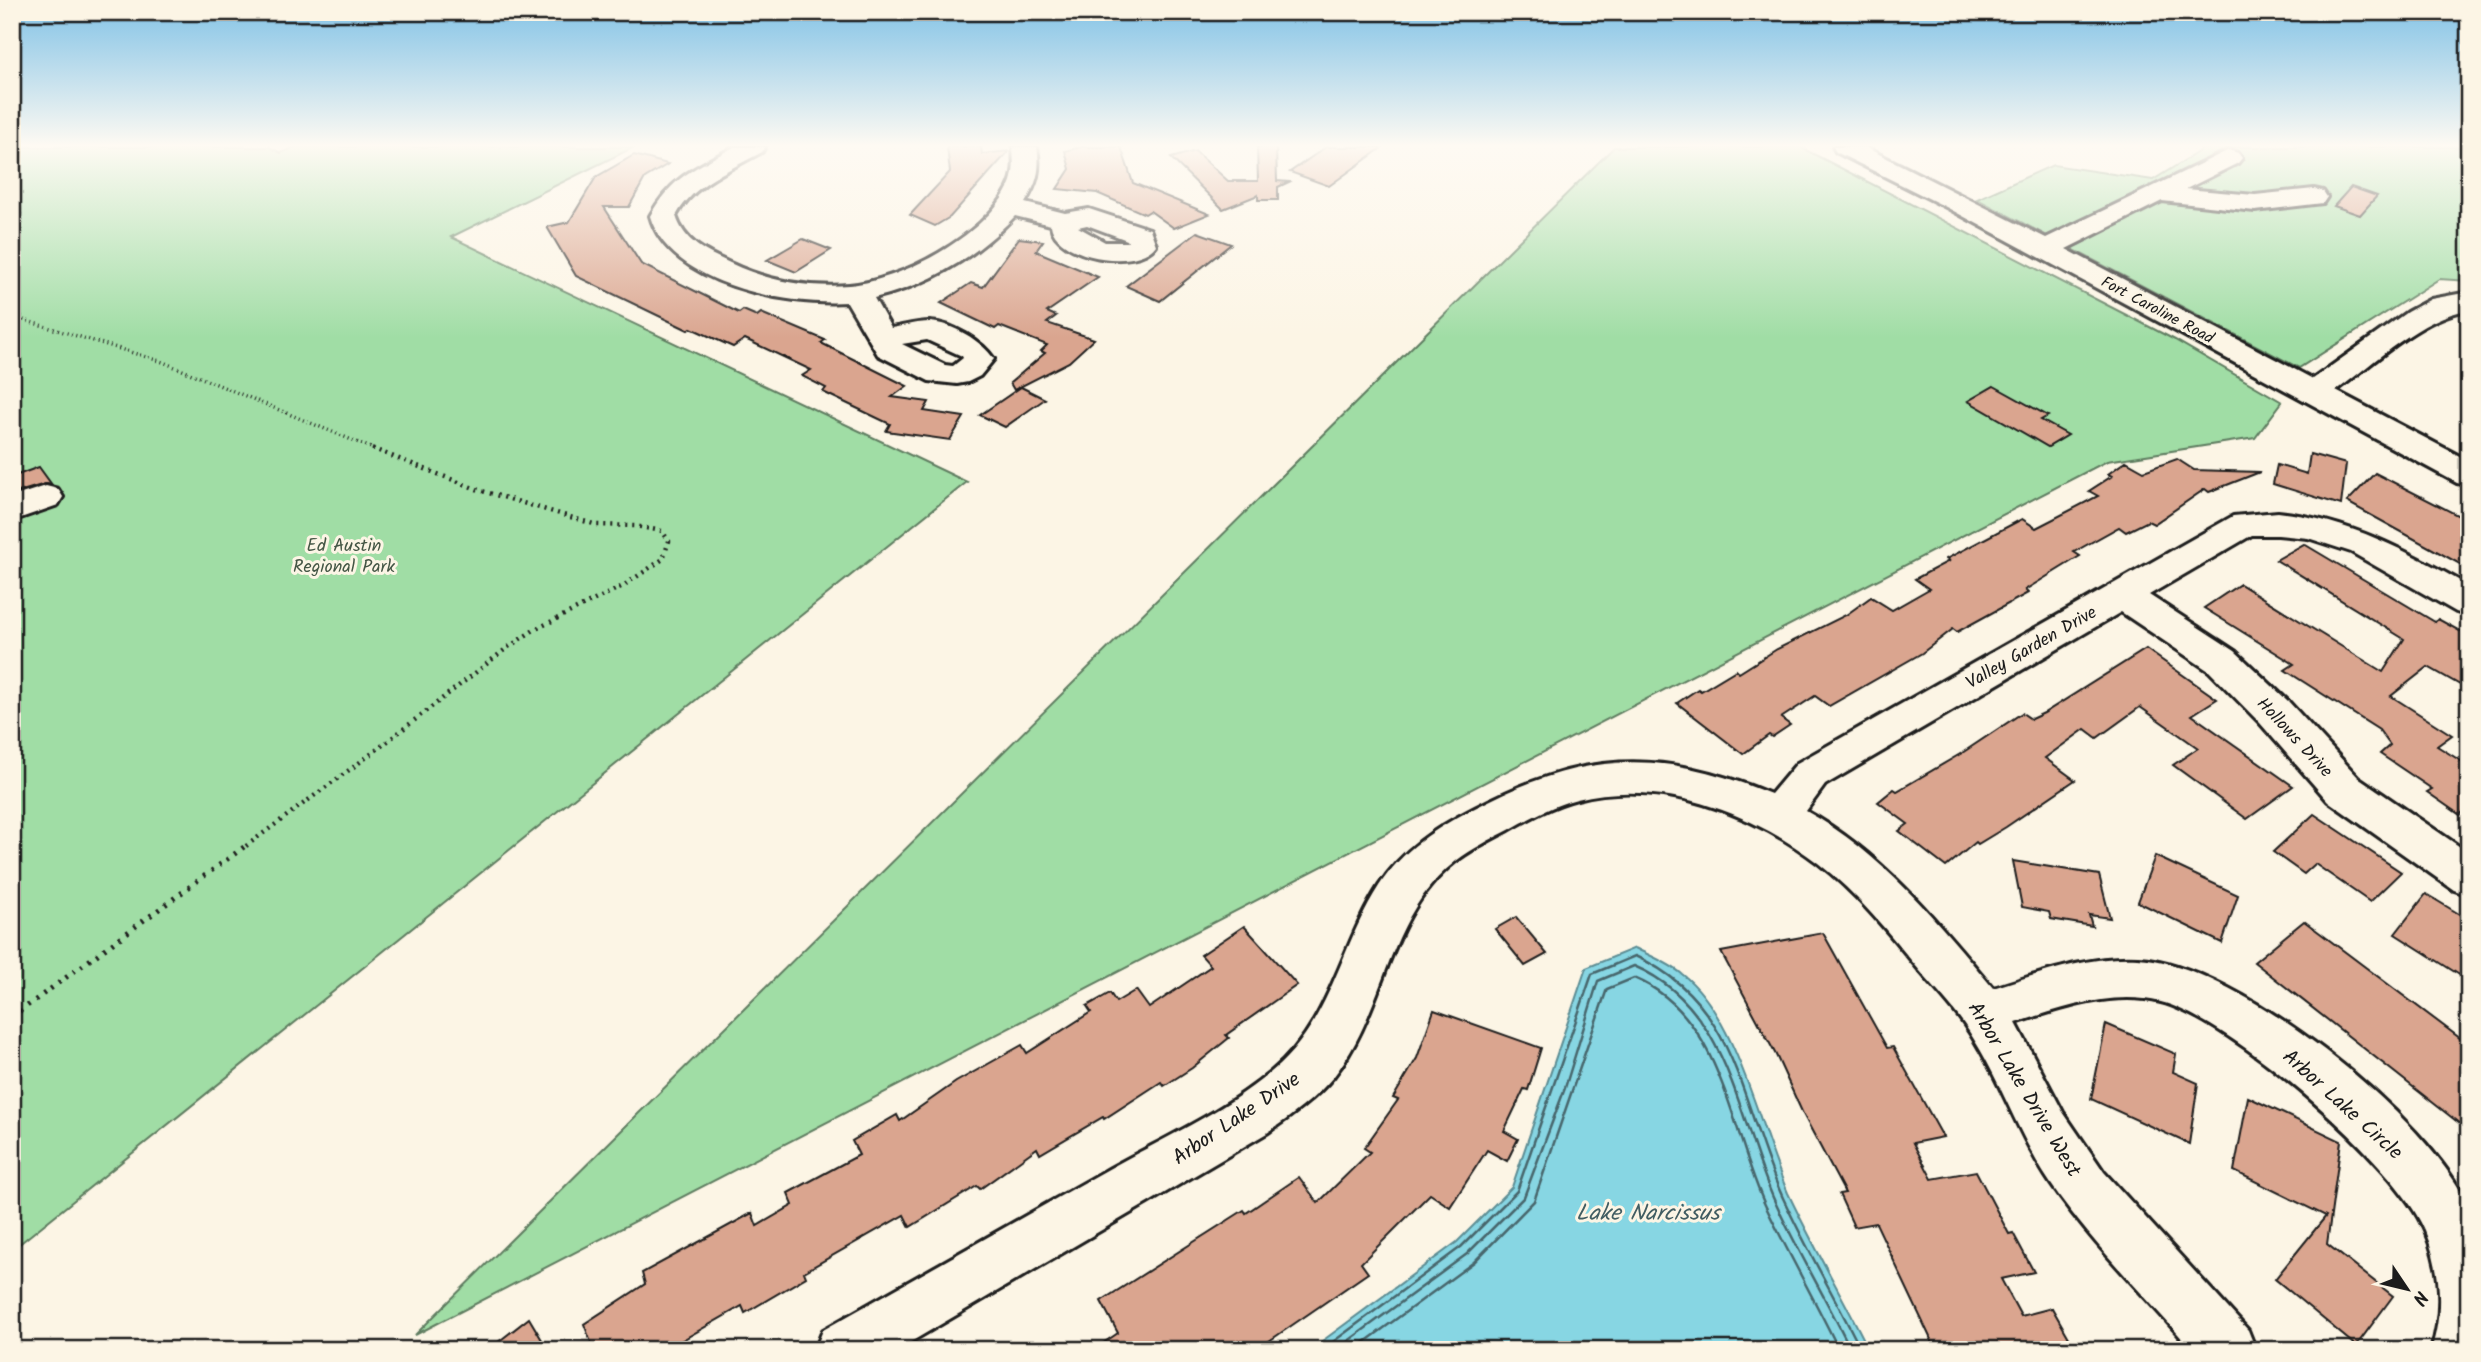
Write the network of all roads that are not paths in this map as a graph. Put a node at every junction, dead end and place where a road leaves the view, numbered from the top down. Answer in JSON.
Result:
{"nodes":[{"id":1,"x":666,"y":211,"type":"edge"},
{"id":2,"x":1006,"y":211,"type":"edge"},
{"id":3,"x":1025,"y":211,"type":"edge"},
{"id":4,"x":1970,"y":211,"type":"edge"},
{"id":5,"x":2123,"y":211,"type":"edge"},
{"id":6,"x":1065,"y":221,"type":"dead end"},
{"id":7,"x":2045,"y":249,"type":"junction"},
{"id":8,"x":856,"y":293,"type":"junction"},
{"id":9,"x":2469,"y":301,"type":"edge"},
{"id":10,"x":885,"y":338,"type":"dead end"},
{"id":11,"x":2315,"y":392,"type":"junction"},
{"id":12,"x":2469,"y":475,"type":"edge"},
{"id":13,"x":46,"y":497,"type":"dead end"},
{"id":14,"x":12,"y":510,"type":"edge"},
{"id":15,"x":2122,"y":595,"type":"junction"},
{"id":16,"x":2469,"y":603,"type":"edge"},
{"id":17,"x":1779,"y":814,"type":"junction"},
{"id":18,"x":2469,"y":877,"type":"edge"},
{"id":19,"x":1984,"y":1012,"type":"junction"},
{"id":20,"x":843,"y":1350,"type":"edge"},
{"id":21,"x":2228,"y":1350,"type":"edge"},
{"id":22,"x":2459,"y":1350,"type":"edge"}],
"edges":[{"from":1,"to":8,"type":"street"},
{"from":2,"to":8,"type":"street"},
{"from":3,"to":6,"type":"street"},
{"from":4,"to":7,"type":"street","name":"Fort Caroline Road"},
{"from":5,"to":7,"type":"street"},
{"from":7,"to":11,"type":"street","name":"Fort Caroline Road"},
{"from":8,"to":10,"type":"street"},
{"from":9,"to":11,"type":"street"},
{"from":11,"to":12,"type":"street","name":"Fort Caroline Road"},
{"from":13,"to":14,"type":"street"},
{"from":15,"to":16,"type":"street","name":"Valley Garden Drive"},
{"from":15,"to":17,"type":"street","name":"Valley Garden Drive"},
{"from":15,"to":18,"type":"street","name":"Hollows Drive"},
{"from":17,"to":19,"type":"street","name":"Arbor Lake Drive West"},
{"from":17,"to":20,"type":"street","name":"Arbor Lake Drive"},
{"from":19,"to":21,"type":"street","name":"Arbor Lake Drive West"},
{"from":19,"to":22,"type":"street","name":"Arbor Lake Circle"}]}
